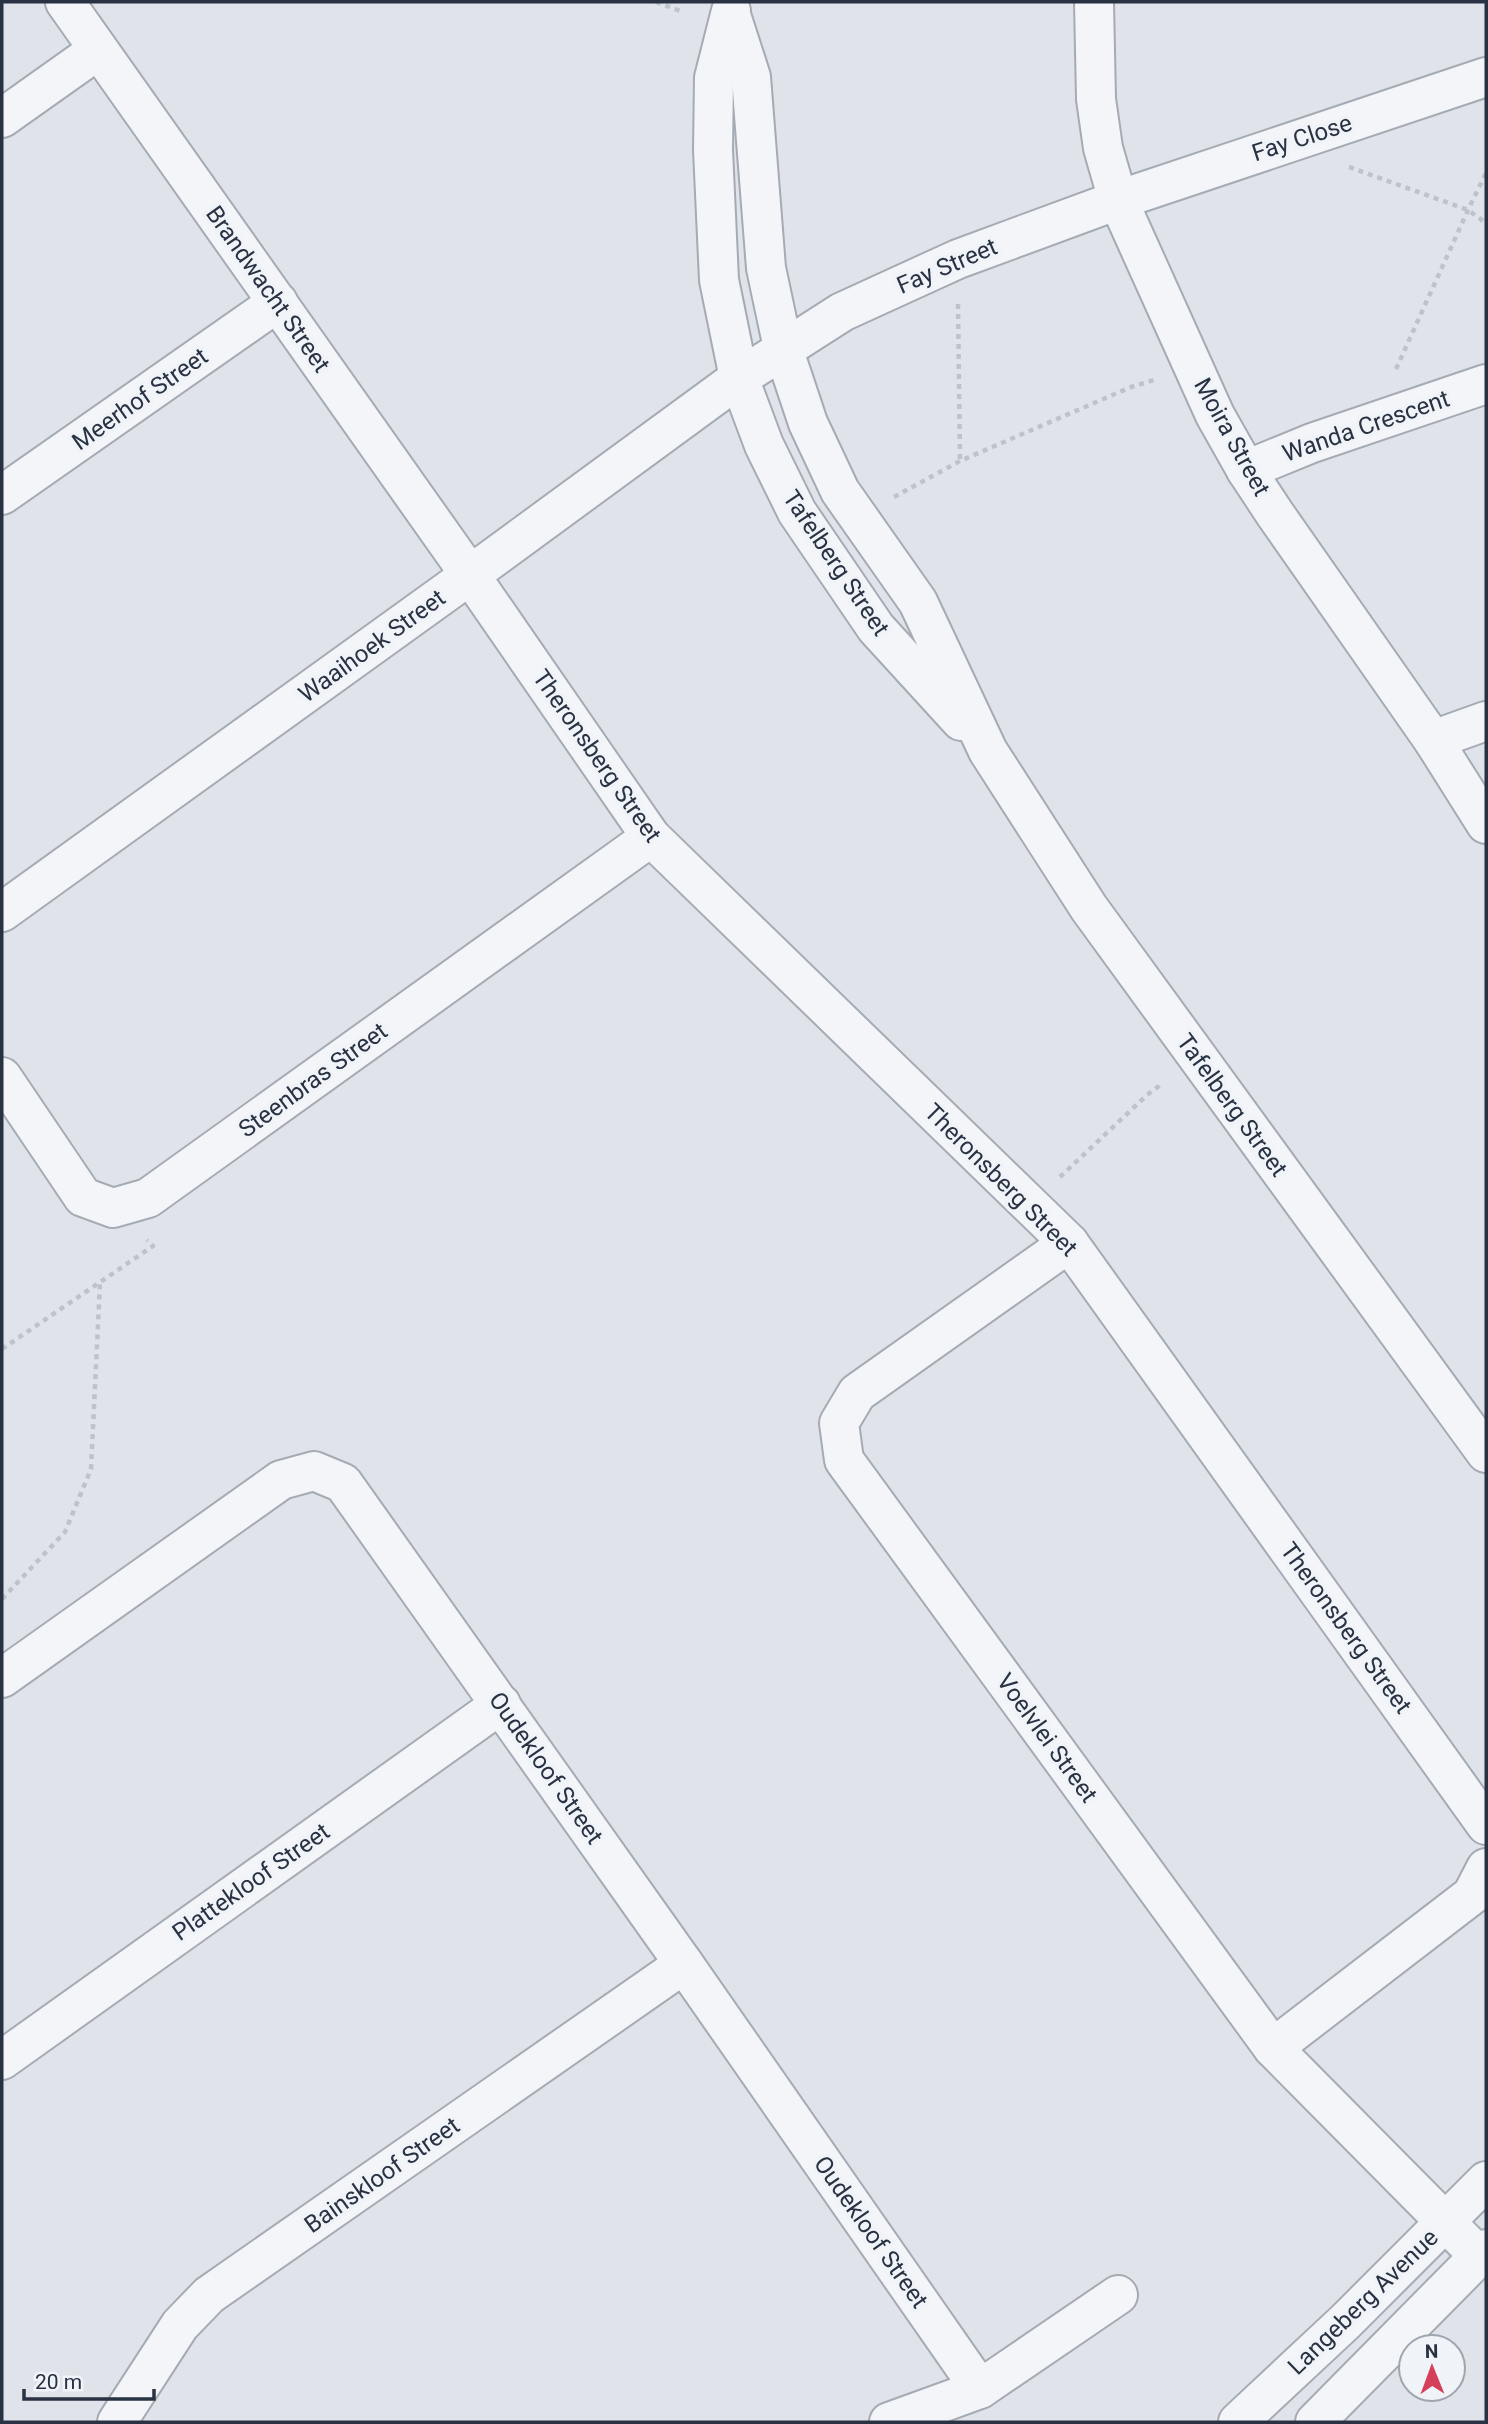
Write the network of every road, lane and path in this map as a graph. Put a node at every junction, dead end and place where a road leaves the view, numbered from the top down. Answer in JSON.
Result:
{"nodes":[{"id":1,"x":65,"y":2,"type":"edge"},
{"id":2,"x":656,"y":2,"type":"edge"},
{"id":3,"x":1094,"y":2,"type":"edge"},
{"id":4,"x":731,"y":8,"type":"edge"},
{"id":5,"x":682,"y":12,"type":"dead end"},
{"id":6,"x":98,"y":50,"type":"junction"},
{"id":7,"x":1486,"y":77,"type":"edge"},
{"id":8,"x":2,"y":118,"type":"edge"},
{"id":9,"x":1336,"y":163,"type":"dead end"},
{"id":10,"x":1486,"y":173,"type":"edge"},
{"id":11,"x":1118,"y":200,"type":"junction"},
{"id":12,"x":1468,"y":209,"type":"junction"},
{"id":13,"x":1486,"y":223,"type":"edge"},
{"id":14,"x":958,"y":296,"type":"dead end"},
{"id":15,"x":278,"y":302,"type":"junction"},
{"id":16,"x":783,"y":348,"type":"junction"},
{"id":17,"x":1396,"y":371,"type":"dead end"},
{"id":18,"x":739,"y":378,"type":"junction"},
{"id":19,"x":1162,"y":378,"type":"dead end"},
{"id":20,"x":1486,"y":384,"type":"edge"},
{"id":21,"x":960,"y":461,"type":"junction"},
{"id":22,"x":1246,"y":470,"type":"junction"},
{"id":23,"x":2,"y":495,"type":"edge"},
{"id":24,"x":892,"y":498,"type":"dead end"},
{"id":25,"x":470,"y":576,"type":"junction"},
{"id":26,"x":1486,"y":721,"type":"edge"},
{"id":27,"x":1433,"y":740,"type":"junction"},
{"id":28,"x":988,"y":751,"type":"junction"},
{"id":29,"x":1486,"y":824,"type":"edge"},
{"id":30,"x":651,"y":837,"type":"junction"},
{"id":31,"x":2,"y":912,"type":"edge"},
{"id":32,"x":2,"y":1077,"type":"edge"},
{"id":33,"x":1163,"y":1083,"type":"dead end"},
{"id":34,"x":1054,"y":1182,"type":"dead end"},
{"id":35,"x":113,"y":1208,"type":"junction"},
{"id":36,"x":1069,"y":1243,"type":"junction"},
{"id":37,"x":100,"y":1283,"type":"junction"},
{"id":38,"x":2,"y":1349,"type":"edge"},
{"id":39,"x":1486,"y":1452,"type":"edge"},
{"id":40,"x":2,"y":1600,"type":"edge"},
{"id":41,"x":6,"y":1667,"type":"edge"},
{"id":42,"x":500,"y":1704,"type":"junction"},
{"id":43,"x":1486,"y":1825,"type":"edge"},
{"id":44,"x":1486,"y":1868,"type":"edge"},
{"id":45,"x":684,"y":1965,"type":"junction"},
{"id":46,"x":1273,"y":2048,"type":"junction"},
{"id":47,"x":2,"y":2060,"type":"edge"},
{"id":48,"x":1486,"y":2181,"type":"edge"},
{"id":49,"x":1445,"y":2223,"type":"junction"},
{"id":50,"x":1483,"y":2252,"type":"edge"},
{"id":51,"x":1118,"y":2295,"type":"dead end"},
{"id":52,"x":980,"y":2389,"type":"junction"},
{"id":53,"x":117,"y":2422,"type":"edge"},
{"id":54,"x":889,"y":2422,"type":"edge"},
{"id":55,"x":1238,"y":2422,"type":"edge"},
{"id":56,"x":1315,"y":2422,"type":"edge"}],
"edges":[{"from":1,"to":6,"type":"street","name":"Brandwacht Street"},
{"from":2,"to":5,"type":"path"},
{"from":3,"to":11,"type":"street","name":"Moira Street"},
{"from":4,"to":16,"type":"street","name":"Tafelberg Street"},
{"from":4,"to":18,"type":"street","name":"Tafelberg Street"},
{"from":6,"to":8,"type":"street"},
{"from":6,"to":15,"type":"street","name":"Brandwacht Street"},
{"from":7,"to":11,"type":"street","name":"Fay Close"},
{"from":9,"to":12,"type":"path"},
{"from":10,"to":12,"type":"path"},
{"from":11,"to":16,"type":"street","name":"Fay Street"},
{"from":11,"to":22,"type":"street","name":"Moira Street"},
{"from":12,"to":13,"type":"path"},
{"from":12,"to":17,"type":"path"},
{"from":14,"to":21,"type":"path"},
{"from":15,"to":23,"type":"street","name":"Meerhof Street"},
{"from":15,"to":25,"type":"street","name":"Brandwacht Street"},
{"from":16,"to":18,"type":"street","name":"Fay Street"},
{"from":16,"to":28,"type":"street","name":"Tafelberg Street"},
{"from":18,"to":25,"type":"street","name":"Waaihoek Street"},
{"from":18,"to":28,"type":"street","name":"Tafelberg Street"},
{"from":19,"to":21,"type":"path"},
{"from":20,"to":22,"type":"street","name":"Wanda Crescent"},
{"from":21,"to":24,"type":"path"},
{"from":22,"to":27,"type":"street","name":"Moira Street"},
{"from":25,"to":30,"type":"street","name":"Theronsberg Street"},
{"from":25,"to":31,"type":"street","name":"Waaihoek Street"},
{"from":26,"to":27,"type":"street"},
{"from":27,"to":29,"type":"street","name":"Moira Street"},
{"from":28,"to":39,"type":"street","name":"Tafelberg Street"},
{"from":30,"to":35,"type":"street","name":"Steenbras Street"},
{"from":30,"to":36,"type":"street","name":"Theronsberg Street"},
{"from":32,"to":35,"type":"street"},
{"from":33,"to":34,"type":"path"},
{"from":35,"to":37,"type":"path"},
{"from":36,"to":43,"type":"street","name":"Theronsberg Street"},
{"from":36,"to":46,"type":"street","name":"Voelvlei Street"},
{"from":37,"to":38,"type":"path"},
{"from":37,"to":40,"type":"path"},
{"from":41,"to":42,"type":"street","name":"Oudekloof Street"},
{"from":42,"to":45,"type":"street","name":"Oudekloof Street"},
{"from":42,"to":47,"type":"street","name":"Plattekloof Street"},
{"from":44,"to":46,"type":"street"},
{"from":45,"to":52,"type":"street","name":"Oudekloof Street"},
{"from":45,"to":53,"type":"street","name":"Bainskloof Street"},
{"from":46,"to":49,"type":"street","name":"Voelvlei Street"},
{"from":48,"to":49,"type":"street","name":"Langeberg Avenue"},
{"from":49,"to":50,"type":"street","name":"Voelvlei Street"},
{"from":49,"to":55,"type":"street","name":"Langeberg Avenue"},
{"from":50,"to":56,"type":"street","name":"Langeberg Avenue"},
{"from":51,"to":52,"type":"street"},
{"from":52,"to":54,"type":"street"}]}
